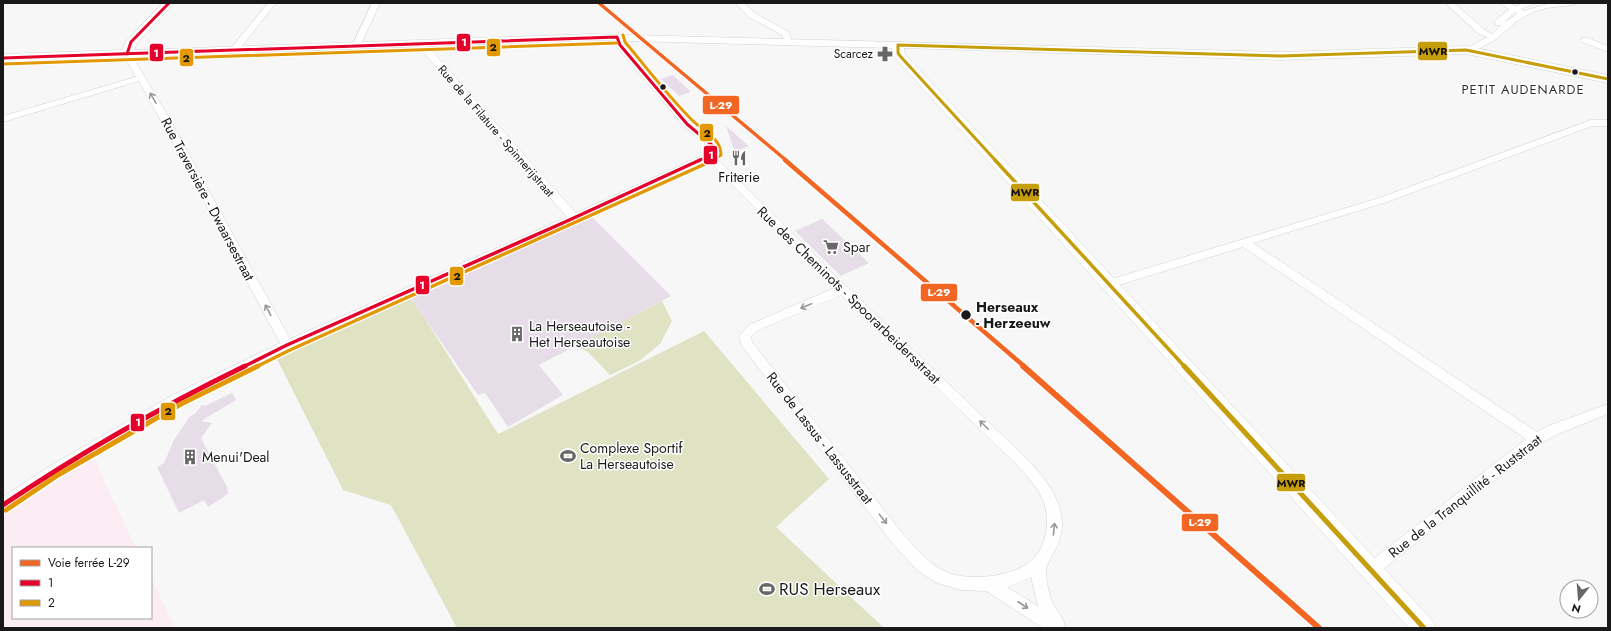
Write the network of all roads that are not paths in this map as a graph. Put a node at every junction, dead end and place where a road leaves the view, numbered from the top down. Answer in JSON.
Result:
{"nodes":[{"id":1,"x":169,"y":3,"type":"edge"},
{"id":2,"x":272,"y":3,"type":"edge"},
{"id":3,"x":376,"y":3,"type":"edge"},
{"id":4,"x":739,"y":3,"type":"edge"},
{"id":5,"x":1450,"y":3,"type":"edge"},
{"id":6,"x":1502,"y":3,"type":"edge"},
{"id":7,"x":1533,"y":3,"type":"edge"},
{"id":8,"x":1573,"y":3,"type":"edge"},
{"id":9,"x":1514,"y":9,"type":"junction"},
{"id":10,"x":1523,"y":13,"type":"junction"},
{"id":11,"x":1489,"y":35,"type":"junction"},
{"id":12,"x":617,"y":37,"type":"junction"},
{"id":13,"x":1585,"y":40,"type":"dead end"},
{"id":14,"x":788,"y":42,"type":"junction"},
{"id":15,"x":420,"y":43,"type":"junction"},
{"id":16,"x":898,"y":45,"type":"junction"},
{"id":17,"x":356,"y":46,"type":"junction"},
{"id":18,"x":235,"y":49,"type":"junction"},
{"id":19,"x":1608,"y":49,"type":"edge"},
{"id":20,"x":1466,"y":50,"type":"junction"},
{"id":21,"x":127,"y":54,"type":"junction"},
{"id":22,"x":3,"y":58,"type":"edge"},
{"id":23,"x":141,"y":78,"type":"junction"},
{"id":24,"x":1608,"y":79,"type":"edge"},
{"id":25,"x":3,"y":119,"type":"edge"},
{"id":26,"x":1608,"y":123,"type":"edge"},
{"id":27,"x":710,"y":157,"type":"junction"},
{"id":28,"x":574,"y":218,"type":"junction"},
{"id":29,"x":1245,"y":243,"type":"junction"},
{"id":30,"x":1109,"y":284,"type":"junction"},
{"id":31,"x":841,"y":290,"type":"junction"},
{"id":32,"x":287,"y":345,"type":"junction"},
{"id":33,"x":1608,"y":409,"type":"edge"},
{"id":34,"x":1536,"y":439,"type":"junction"},
{"id":35,"x":3,"y":505,"type":"edge"},
{"id":36,"x":1038,"y":564,"type":"junction"},
{"id":37,"x":1370,"y":570,"type":"junction"},
{"id":38,"x":990,"y":585,"type":"junction"},
{"id":39,"x":1058,"y":628,"type":"edge"},
{"id":40,"x":1424,"y":628,"type":"edge"}],
"edges":[{"from":1,"to":21,"type":"main road"},
{"from":2,"to":18,"type":"street"},
{"from":3,"to":17,"type":"street"},
{"from":4,"to":14,"type":"street"},
{"from":5,"to":11,"type":"street"},
{"from":6,"to":9,"type":"street"},
{"from":7,"to":9,"type":"street"},
{"from":8,"to":10,"type":"street"},
{"from":9,"to":10,"type":"street"},
{"from":9,"to":11,"type":"street"},
{"from":10,"to":11,"type":"street"},
{"from":11,"to":20,"type":"street"},
{"from":12,"to":14,"type":"main road"},
{"from":12,"to":15,"type":"main road"},
{"from":12,"to":27,"type":"street"},
{"from":13,"to":19,"type":"street"},
{"from":14,"to":16,"type":"main road"},
{"from":15,"to":17,"type":"main road"},
{"from":15,"to":28,"type":"street","name":"Rue de la Filature - Spinnerijstraat"},
{"from":16,"to":20,"type":"main road"},
{"from":16,"to":30,"type":"main road"},
{"from":17,"to":18,"type":"main road"},
{"from":18,"to":21,"type":"main road"},
{"from":20,"to":24,"type":"main road"},
{"from":21,"to":22,"type":"main road"},
{"from":21,"to":23,"type":"street","name":"Rue Traversière - Dwaarsestraat"},
{"from":23,"to":25,"type":"street"},
{"from":32,"to":23,"type":"street","name":"Rue Traversière - Dwaarsestraat","one_way":true},
{"from":26,"to":29,"type":"street"},
{"from":27,"to":28,"type":"street"},
{"from":27,"to":31,"type":"street","name":"Rue des Cheminots - Spoorarbeidersstraat"},
{"from":28,"to":32,"type":"street"},
{"from":29,"to":30,"type":"street"},
{"from":29,"to":34,"type":"street"},
{"from":30,"to":37,"type":"main road"},
{"from":36,"to":31,"type":"street","name":"Rue des Cheminots - Spoorarbeidersstraat","one_way":true},
{"from":31,"to":38,"type":"street","name":"Rue de Lassus - Lassusstraat","one_way":true},
{"from":32,"to":35,"type":"street"},
{"from":33,"to":34,"type":"street","name":"Rue de la Tranquillité - Ruststraat"},
{"from":34,"to":37,"type":"street","name":"Rue de la Tranquillité - Ruststraat"},
{"from":36,"to":38,"type":"street"},
{"from":36,"to":39,"type":"street"},
{"from":37,"to":40,"type":"main road"},
{"from":38,"to":39,"type":"street","one_way":true}]}
